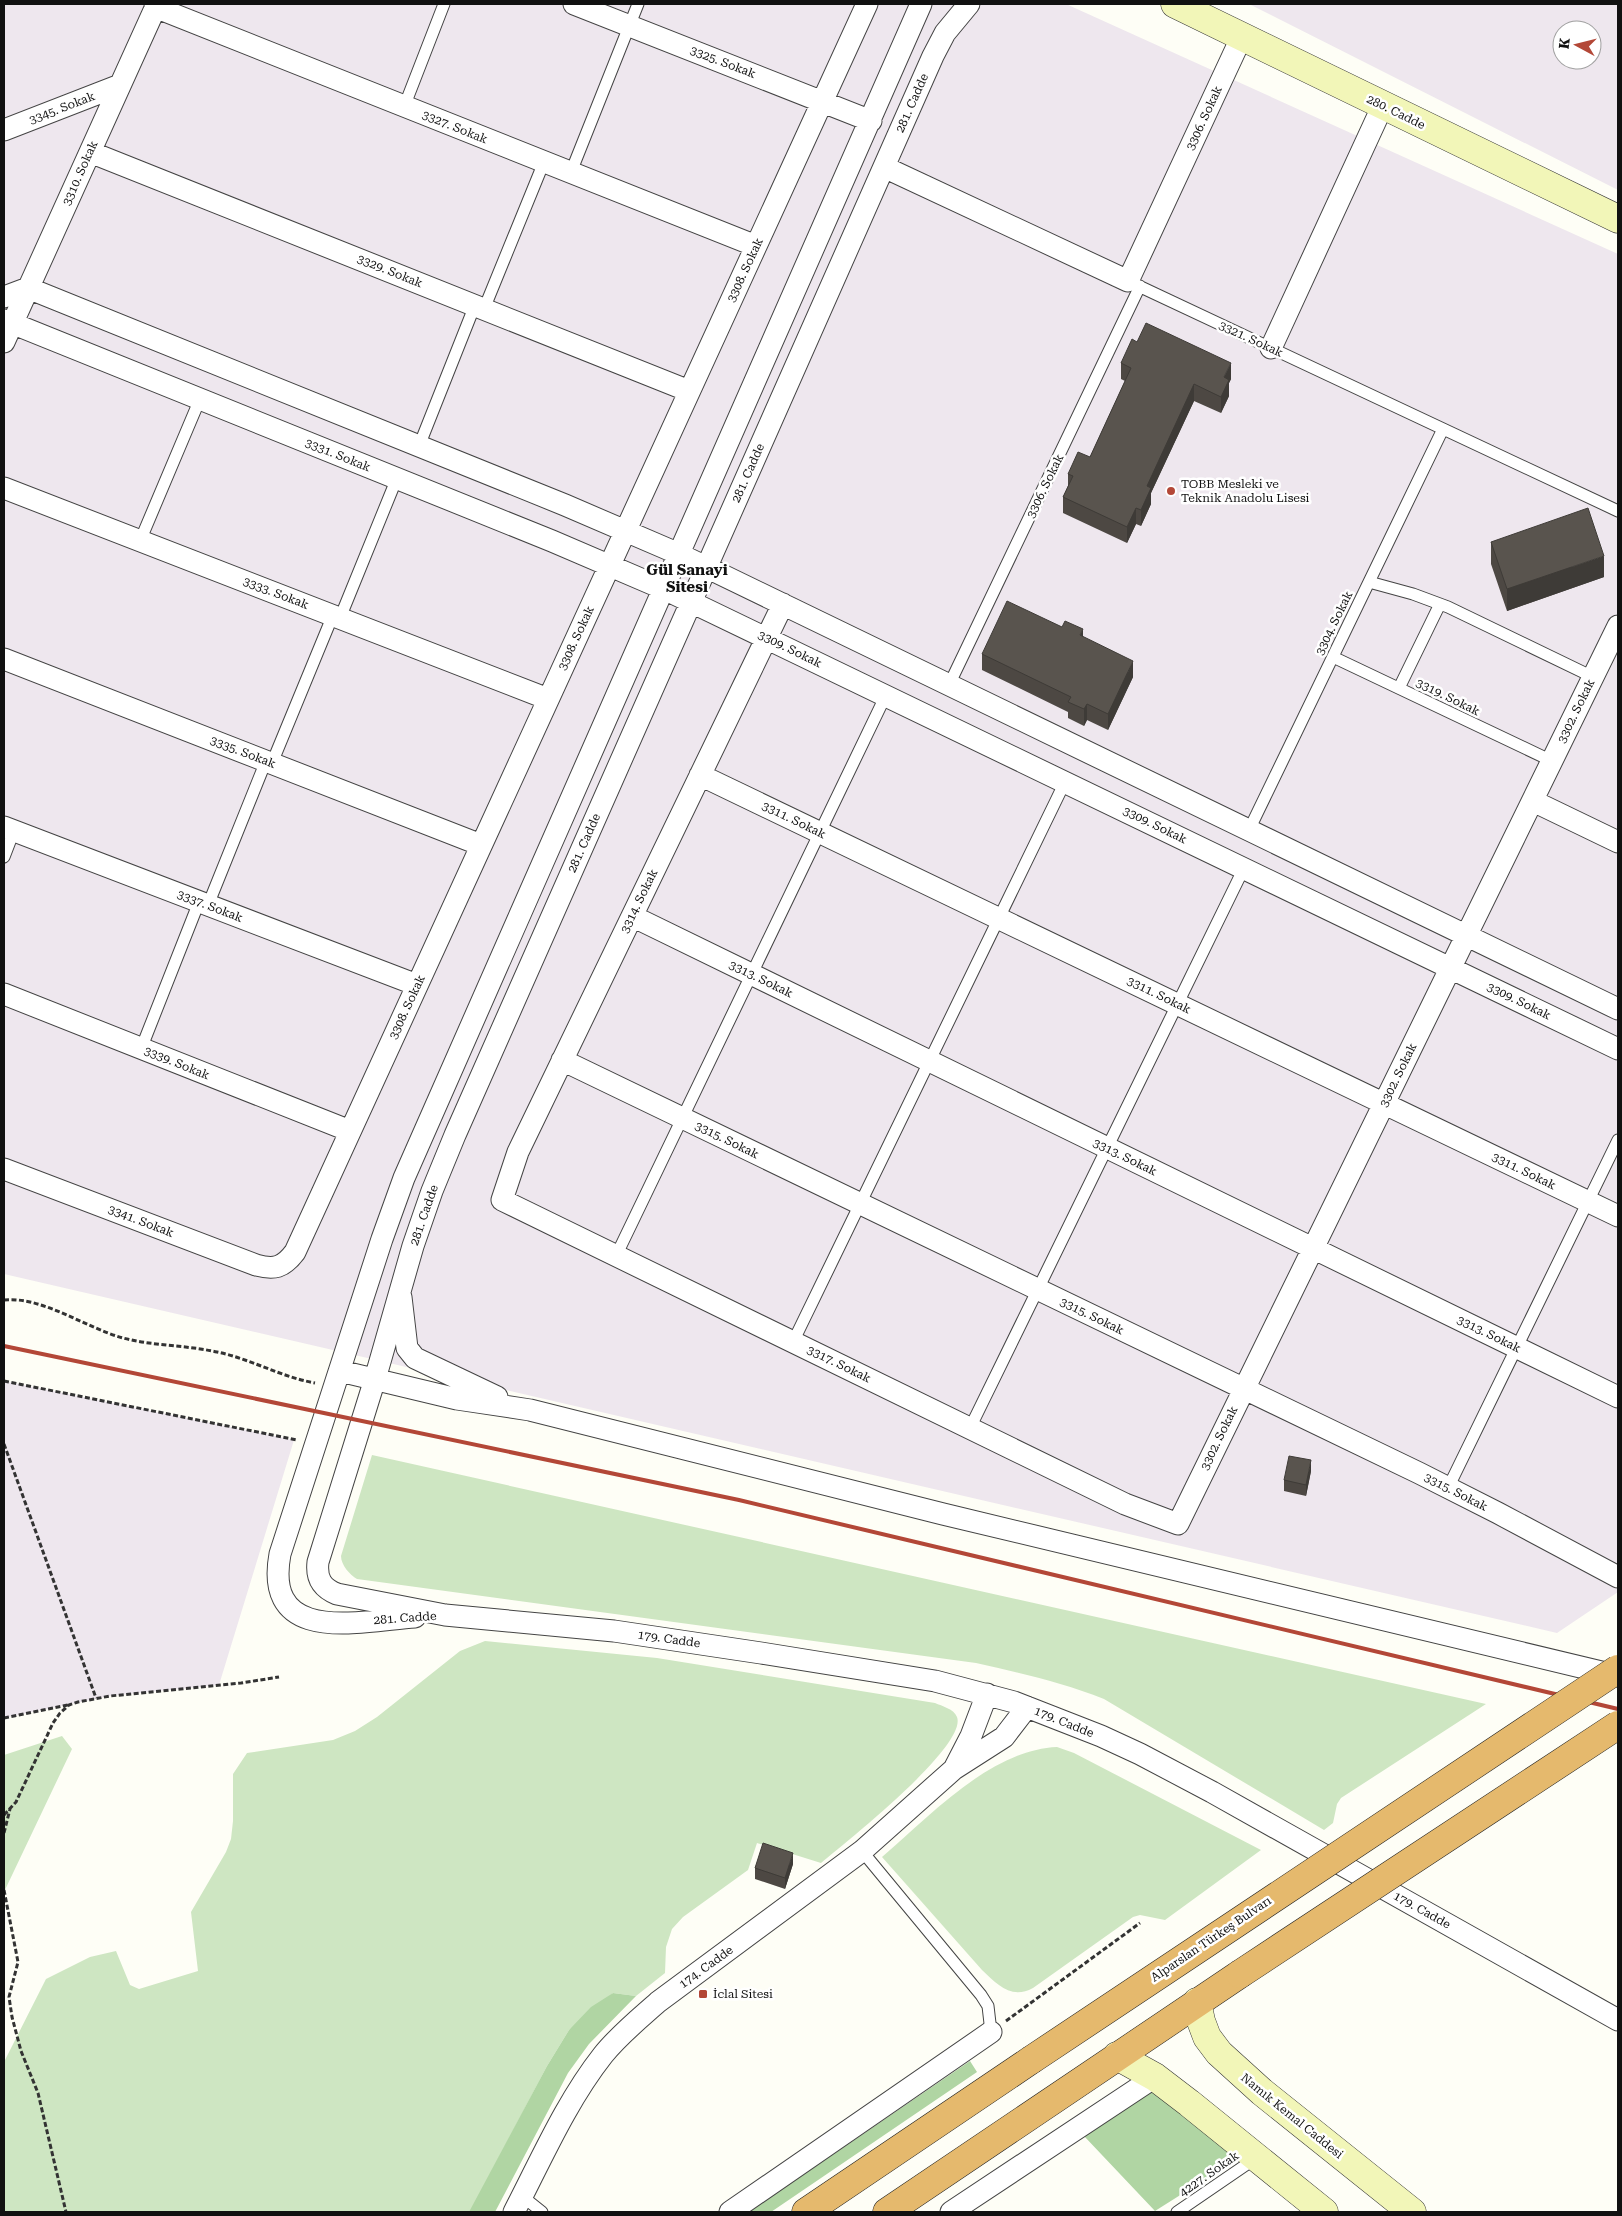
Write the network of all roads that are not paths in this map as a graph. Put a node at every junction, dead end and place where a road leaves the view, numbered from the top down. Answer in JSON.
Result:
{"nodes":[{"id":1,"x":444,"y":4,"type":"edge"},
{"id":2,"x":574,"y":4,"type":"edge"},
{"id":3,"x":638,"y":4,"type":"edge"},
{"id":4,"x":867,"y":4,"type":"edge"},
{"id":5,"x":921,"y":4,"type":"edge"},
{"id":6,"x":969,"y":4,"type":"edge"},
{"id":7,"x":1175,"y":4,"type":"edge"},
{"id":8,"x":156,"y":6,"type":"edge"},
{"id":9,"x":629,"y":25,"type":"junction"},
{"id":10,"x":1242,"y":36,"type":"junction"},
{"id":11,"x":120,"y":85,"type":"junction"},
{"id":12,"x":822,"y":101,"type":"junction"},
{"id":13,"x":1383,"y":105,"type":"junction"},
{"id":14,"x":404,"y":106,"type":"junction"},
{"id":15,"x":871,"y":121,"type":"junction"},
{"id":16,"x":4,"y":130,"type":"edge"},
{"id":17,"x":90,"y":152,"type":"junction"},
{"id":18,"x":544,"y":162,"type":"junction"},
{"id":19,"x":884,"y":167,"type":"junction"},
{"id":20,"x":571,"y":172,"type":"junction"},
{"id":21,"x":1618,"y":220,"type":"edge"},
{"id":22,"x":756,"y":246,"type":"junction"},
{"id":23,"x":1134,"y":284,"type":"junction"},
{"id":24,"x":28,"y":288,"type":"junction"},
{"id":25,"x":4,"y":298,"type":"edge"},
{"id":26,"x":480,"y":307,"type":"junction"},
{"id":27,"x":7,"y":328,"type":"edge"},
{"id":28,"x":1271,"y":348,"type":"junction"},
{"id":29,"x":689,"y":391,"type":"junction"},
{"id":30,"x":200,"y":399,"type":"junction"},
{"id":31,"x":1443,"y":429,"type":"junction"},
{"id":32,"x":418,"y":446,"type":"junction"},
{"id":33,"x":397,"y":478,"type":"junction"},
{"id":34,"x":4,"y":488,"type":"edge"},
{"id":35,"x":1618,"y":511,"type":"edge"},
{"id":36,"x":626,"y":530,"type":"junction"},
{"id":37,"x":140,"y":541,"type":"junction"},
{"id":38,"x":679,"y":554,"type":"junction"},
{"id":39,"x":610,"y":565,"type":"junction"},
{"id":40,"x":706,"y":567,"type":"junction"},
{"id":41,"x":1369,"y":582,"type":"junction"},
{"id":42,"x":664,"y":589,"type":"junction"},
{"id":43,"x":691,"y":602,"type":"junction"},
{"id":44,"x":783,"y":604,"type":"junction"},
{"id":45,"x":1440,"y":604,"type":"junction"},
{"id":46,"x":336,"y":617,"type":"junction"},
{"id":47,"x":1618,"y":626,"type":"edge"},
{"id":48,"x":767,"y":638,"type":"junction"},
{"id":49,"x":1333,"y":657,"type":"junction"},
{"id":50,"x":4,"y":658,"type":"edge"},
{"id":51,"x":1611,"y":659,"type":"edge"},
{"id":52,"x":1594,"y":677,"type":"junction"},
{"id":53,"x":949,"y":685,"type":"junction"},
{"id":54,"x":1399,"y":688,"type":"junction"},
{"id":55,"x":886,"y":695,"type":"junction"},
{"id":56,"x":548,"y":699,"type":"junction"},
{"id":57,"x":1552,"y":761,"type":"junction"},
{"id":58,"x":269,"y":762,"type":"junction"},
{"id":59,"x":700,"y":775,"type":"junction"},
{"id":60,"x":1065,"y":782,"type":"junction"},
{"id":61,"x":1532,"y":801,"type":"junction"},
{"id":62,"x":9,"y":829,"type":"edge"},
{"id":63,"x":1249,"y":830,"type":"junction"},
{"id":64,"x":820,"y":832,"type":"junction"},
{"id":65,"x":1618,"y":842,"type":"edge"},
{"id":66,"x":481,"y":845,"type":"junction"},
{"id":67,"x":4,"y":856,"type":"edge"},
{"id":68,"x":1244,"y":868,"type":"junction"},
{"id":69,"x":204,"y":904,"type":"junction"},
{"id":70,"x":632,"y":916,"type":"junction"},
{"id":71,"x":999,"y":918,"type":"junction"},
{"id":72,"x":1467,"y":935,"type":"junction"},
{"id":73,"x":1450,"y":968,"type":"junction"},
{"id":74,"x":751,"y":974,"type":"junction"},
{"id":75,"x":417,"y":985,"type":"junction"},
{"id":76,"x":4,"y":994,"type":"edge"},
{"id":77,"x":1177,"y":1004,"type":"junction"},
{"id":78,"x":1618,"y":1009,"type":"edge"},
{"id":79,"x":142,"y":1049,"type":"junction"},
{"id":80,"x":1618,"y":1049,"type":"edge"},
{"id":81,"x":562,"y":1060,"type":"junction"},
{"id":82,"x":929,"y":1061,"type":"junction"},
{"id":83,"x":1384,"y":1103,"type":"junction"},
{"id":84,"x":682,"y":1118,"type":"junction"},
{"id":85,"x":350,"y":1131,"type":"junction"},
{"id":86,"x":1618,"y":1140,"type":"edge"},
{"id":87,"x":1107,"y":1148,"type":"junction"},
{"id":88,"x":4,"y":1169,"type":"edge"},
{"id":89,"x":502,"y":1200,"type":"joint"},
{"id":90,"x":1588,"y":1201,"type":"junction"},
{"id":91,"x":860,"y":1204,"type":"junction"},
{"id":92,"x":1618,"y":1216,"type":"edge"},
{"id":93,"x":1313,"y":1248,"type":"junction"},
{"id":94,"x":616,"y":1256,"type":"junction"},
{"id":95,"x":279,"y":1268,"type":"joint"},
{"id":96,"x":400,"y":1287,"type":"junction"},
{"id":97,"x":1038,"y":1290,"type":"junction"},
{"id":98,"x":793,"y":1342,"type":"junction"},
{"id":99,"x":1516,"y":1348,"type":"junction"},
{"id":100,"x":337,"y":1378,"type":"junction"},
{"id":101,"x":375,"y":1379,"type":"junction"},
{"id":102,"x":1244,"y":1389,"type":"junction"},
{"id":103,"x":1618,"y":1397,"type":"edge"},
{"id":104,"x":530,"y":1410,"type":"junction"},
{"id":105,"x":970,"y":1428,"type":"junction"},
{"id":106,"x":1448,"y":1488,"type":"junction"},
{"id":107,"x":1178,"y":1524,"type":"joint"},
{"id":108,"x":1618,"y":1578,"type":"edge"},
{"id":109,"x":445,"y":1615,"type":"junction"},
{"id":110,"x":1618,"y":1669,"type":"edge"},
{"id":111,"x":1618,"y":1676,"type":"edge"},
{"id":112,"x":987,"y":1694,"type":"junction"},
{"id":113,"x":1027,"y":1707,"type":"junction"},
{"id":114,"x":1618,"y":1725,"type":"edge"},
{"id":115,"x":954,"y":1769,"type":"junction"},
{"id":116,"x":862,"y":1851,"type":"junction"},
{"id":117,"x":1197,"y":2002,"type":"junction"},
{"id":118,"x":1618,"y":2020,"type":"edge"},
{"id":119,"x":991,"y":2032,"type":"joint"},
{"id":120,"x":1117,"y":2056,"type":"junction"},
{"id":121,"x":1155,"y":2078,"type":"junction"},
{"id":122,"x":1256,"y":2158,"type":"junction"},
{"id":123,"x":518,"y":2204,"type":"edge"},
{"id":124,"x":542,"y":2212,"type":"edge"},
{"id":125,"x":730,"y":2212,"type":"edge"},
{"id":126,"x":806,"y":2212,"type":"edge"},
{"id":127,"x":887,"y":2212,"type":"edge"},
{"id":128,"x":951,"y":2212,"type":"edge"},
{"id":129,"x":1178,"y":2212,"type":"edge"},
{"id":130,"x":1324,"y":2212,"type":"edge"},
{"id":131,"x":1412,"y":2212,"type":"edge"}],
"edges":[{"from":1,"to":14,"type":"lane"},
{"from":2,"to":9,"type":"street","name":"3325. Sokak"},
{"from":3,"to":9,"type":"lane"},
{"from":4,"to":12,"type":"street","name":"3308. Sokak"},
{"from":5,"to":15,"type":"street","name":"281. Cadde"},
{"from":6,"to":19,"type":"street","name":"281. Cadde"},
{"from":7,"to":10,"type":"street","name":"280. Cadde"},
{"from":8,"to":11,"type":"street","name":"3310. Sokak"},
{"from":8,"to":14,"type":"street","name":"3327. Sokak"},
{"from":9,"to":12,"type":"street","name":"3325. Sokak"},
{"from":9,"to":20,"type":"lane"},
{"from":10,"to":13,"type":"street","name":"280. Cadde"},
{"from":10,"to":23,"type":"street","name":"3306. Sokak"},
{"from":11,"to":16,"type":"street","name":"3345. Sokak"},
{"from":11,"to":17,"type":"street","name":"3310. Sokak"},
{"from":12,"to":15,"type":"street","name":"3325. Sokak"},
{"from":12,"to":22,"type":"street","name":"3308. Sokak"},
{"from":13,"to":21,"type":"street","name":"280. Cadde"},
{"from":13,"to":28,"type":"street"},
{"from":14,"to":18,"type":"street","name":"3327. Sokak"},
{"from":15,"to":38,"type":"street","name":"281. Cadde"},
{"from":17,"to":24,"type":"street","name":"3310. Sokak"},
{"from":17,"to":26,"type":"street","name":"3329. Sokak"},
{"from":18,"to":20,"type":"street","name":"3327. Sokak"},
{"from":18,"to":26,"type":"lane"},
{"from":19,"to":23,"type":"street","name":"3321. Sokak"},
{"from":19,"to":40,"type":"street","name":"281. Cadde"},
{"from":20,"to":22,"type":"street","name":"3327. Sokak"},
{"from":22,"to":29,"type":"street","name":"3308. Sokak"},
{"from":23,"to":28,"type":"lane","name":"3321. Sokak"},
{"from":23,"to":53,"type":"lane","name":"3306. Sokak"},
{"from":24,"to":25,"type":"street"},
{"from":24,"to":27,"type":"street","name":"3310. Sokak"},
{"from":24,"to":32,"type":"street"},
{"from":26,"to":29,"type":"street","name":"3329. Sokak"},
{"from":26,"to":32,"type":"lane"},
{"from":27,"to":30,"type":"street","name":"3331. Sokak"},
{"from":28,"to":31,"type":"lane","name":"3321. Sokak"},
{"from":29,"to":36,"type":"street","name":"3308. Sokak"},
{"from":30,"to":33,"type":"street","name":"3331. Sokak"},
{"from":30,"to":37,"type":"lane"},
{"from":31,"to":35,"type":"lane","name":"3321. Sokak"},
{"from":31,"to":41,"type":"lane","name":"3304. Sokak"},
{"from":32,"to":36,"type":"street"},
{"from":33,"to":39,"type":"street","name":"3331. Sokak"},
{"from":33,"to":46,"type":"lane"},
{"from":34,"to":37,"type":"street","name":"3333. Sokak"},
{"from":36,"to":38,"type":"street"},
{"from":36,"to":39,"type":"street","name":"3308. Sokak"},
{"from":37,"to":46,"type":"street","name":"3333. Sokak"},
{"from":38,"to":40,"type":"street"},
{"from":38,"to":42,"type":"street","name":"281. Cadde"},
{"from":39,"to":42,"type":"street","name":"3331. Sokak"},
{"from":39,"to":56,"type":"street","name":"3308. Sokak"},
{"from":40,"to":43,"type":"street","name":"281. Cadde"},
{"from":40,"to":44,"type":"street"},
{"from":41,"to":45,"type":"lane"},
{"from":41,"to":49,"type":"lane","name":"3304. Sokak"},
{"from":42,"to":43,"type":"street","name":"3309. Sokak"},
{"from":42,"to":100,"type":"street","name":"281. Cadde"},
{"from":43,"to":48,"type":"street","name":"3309. Sokak"},
{"from":43,"to":96,"type":"street","name":"281. Cadde"},
{"from":44,"to":48,"type":"street","name":"3314. Sokak"},
{"from":44,"to":53,"type":"street"},
{"from":45,"to":52,"type":"lane"},
{"from":45,"to":54,"type":"lane"},
{"from":46,"to":56,"type":"street","name":"3333. Sokak"},
{"from":46,"to":58,"type":"lane"},
{"from":47,"to":51,"type":"street","name":"3302. Sokak"},
{"from":48,"to":55,"type":"street","name":"3309. Sokak"},
{"from":48,"to":59,"type":"street","name":"3314. Sokak"},
{"from":49,"to":54,"type":"lane","name":"3319. Sokak"},
{"from":49,"to":63,"type":"lane","name":"3304. Sokak"},
{"from":50,"to":58,"type":"street","name":"3335. Sokak"},
{"from":51,"to":52,"type":"street","name":"3302. Sokak"},
{"from":52,"to":57,"type":"street","name":"3302. Sokak"},
{"from":53,"to":63,"type":"street"},
{"from":54,"to":57,"type":"lane","name":"3319. Sokak"},
{"from":55,"to":60,"type":"street","name":"3309. Sokak"},
{"from":55,"to":64,"type":"lane"},
{"from":56,"to":66,"type":"street","name":"3308. Sokak"},
{"from":57,"to":61,"type":"street","name":"3302. Sokak"},
{"from":58,"to":66,"type":"street","name":"3335. Sokak"},
{"from":58,"to":69,"type":"lane"},
{"from":59,"to":64,"type":"street","name":"3311. Sokak"},
{"from":59,"to":70,"type":"street","name":"3314. Sokak"},
{"from":60,"to":68,"type":"street","name":"3309. Sokak"},
{"from":60,"to":71,"type":"lane"},
{"from":61,"to":65,"type":"street"},
{"from":61,"to":72,"type":"street","name":"3302. Sokak"},
{"from":62,"to":67,"type":"lane"},
{"from":62,"to":69,"type":"street","name":"3337. Sokak"},
{"from":63,"to":72,"type":"street"},
{"from":64,"to":71,"type":"street","name":"3311. Sokak"},
{"from":64,"to":74,"type":"lane"},
{"from":66,"to":75,"type":"street","name":"3308. Sokak"},
{"from":68,"to":73,"type":"street","name":"3309. Sokak"},
{"from":68,"to":77,"type":"lane"},
{"from":69,"to":75,"type":"street","name":"3337. Sokak"},
{"from":69,"to":79,"type":"lane"},
{"from":70,"to":74,"type":"street","name":"3313. Sokak"},
{"from":70,"to":81,"type":"street","name":"3314. Sokak"},
{"from":71,"to":77,"type":"street","name":"3311. Sokak"},
{"from":71,"to":82,"type":"lane"},
{"from":72,"to":73,"type":"street","name":"3302. Sokak"},
{"from":72,"to":78,"type":"street"},
{"from":73,"to":80,"type":"street","name":"3309. Sokak"},
{"from":73,"to":83,"type":"street","name":"3302. Sokak"},
{"from":74,"to":82,"type":"street","name":"3313. Sokak"},
{"from":74,"to":84,"type":"lane"},
{"from":75,"to":85,"type":"street","name":"3308. Sokak"},
{"from":76,"to":79,"type":"street","name":"3339. Sokak"},
{"from":77,"to":83,"type":"street","name":"3311. Sokak"},
{"from":77,"to":87,"type":"lane"},
{"from":79,"to":85,"type":"street","name":"3339. Sokak"},
{"from":81,"to":84,"type":"street","name":"3315. Sokak"},
{"from":81,"to":89,"type":"street","name":"3314. Sokak"},
{"from":82,"to":87,"type":"street","name":"3313. Sokak"},
{"from":82,"to":91,"type":"lane"},
{"from":83,"to":90,"type":"street","name":"3311. Sokak"},
{"from":83,"to":93,"type":"street","name":"3302. Sokak"},
{"from":84,"to":91,"type":"street","name":"3315. Sokak"},
{"from":84,"to":94,"type":"lane"},
{"from":85,"to":95,"type":"street","name":"3308. Sokak"},
{"from":86,"to":90,"type":"lane"},
{"from":87,"to":93,"type":"street","name":"3313. Sokak"},
{"from":87,"to":97,"type":"lane"},
{"from":88,"to":95,"type":"street","name":"3341. Sokak"},
{"from":89,"to":94,"type":"street","name":"3317. Sokak"},
{"from":90,"to":92,"type":"street","name":"3311. Sokak"},
{"from":90,"to":99,"type":"lane"},
{"from":91,"to":97,"type":"street","name":"3315. Sokak"},
{"from":91,"to":98,"type":"lane"},
{"from":93,"to":99,"type":"street","name":"3313. Sokak"},
{"from":93,"to":102,"type":"street","name":"3302. Sokak"},
{"from":94,"to":98,"type":"street","name":"3317. Sokak"},
{"from":96,"to":101,"type":"street","name":"281. Cadde"},
{"from":96,"to":104,"type":"street"},
{"from":97,"to":102,"type":"street","name":"3315. Sokak"},
{"from":97,"to":105,"type":"lane"},
{"from":98,"to":105,"type":"street","name":"3317. Sokak"},
{"from":99,"to":103,"type":"street","name":"3313. Sokak"},
{"from":99,"to":106,"type":"lane"},
{"from":100,"to":101,"type":"street"},
{"from":100,"to":109,"type":"street","name":"281. Cadde"},
{"from":101,"to":104,"type":"street"},
{"from":101,"to":109,"type":"street","name":"281. Cadde"},
{"from":102,"to":106,"type":"street","name":"3315. Sokak"},
{"from":102,"to":107,"type":"street","name":"3302. Sokak"},
{"from":104,"to":111,"type":"street"},
{"from":105,"to":107,"type":"street","name":"3317. Sokak"},
{"from":106,"to":108,"type":"street","name":"3315. Sokak"},
{"from":109,"to":112,"type":"street","name":"179. Cadde"},
{"from":110,"to":126,"type":"highway","name":"Alparslan Türkeş Bulvarı","bridge":true},
{"from":112,"to":113,"type":"street","name":"179. Cadde"},
{"from":112,"to":115,"type":"street"},
{"from":113,"to":115,"type":"street"},
{"from":113,"to":118,"type":"street","name":"179. Cadde"},
{"from":114,"to":117,"type":"highway","bridge":true},
{"from":115,"to":116,"type":"street","name":"174. Cadde"},
{"from":116,"to":119,"type":"lane"},
{"from":116,"to":123,"type":"street","name":"174. Cadde"},
{"from":117,"to":120,"type":"highway"},
{"from":117,"to":131,"type":"street","name":"Namık Kemal Caddesi"},
{"from":119,"to":125,"type":"street"},
{"from":120,"to":121,"type":"street"},
{"from":120,"to":127,"type":"highway"},
{"from":121,"to":122,"type":"street"},
{"from":121,"to":128,"type":"street"},
{"from":122,"to":129,"type":"lane","name":"4227. Sokak"},
{"from":122,"to":130,"type":"street"},
{"from":123,"to":124,"type":"lane"}]}
